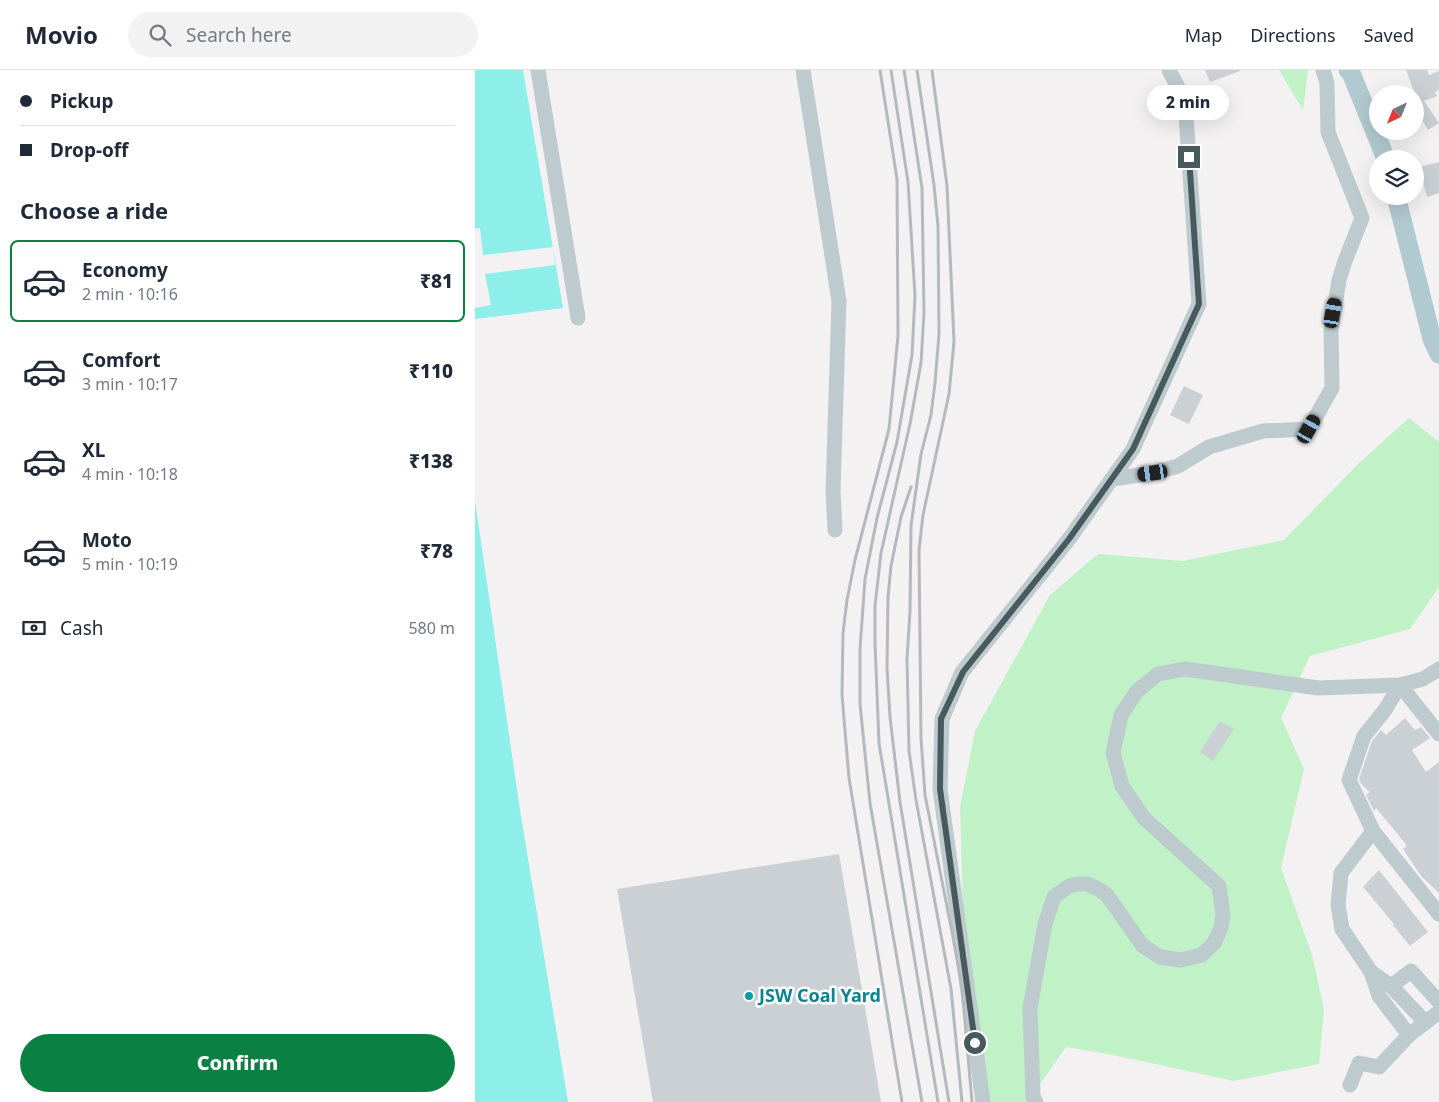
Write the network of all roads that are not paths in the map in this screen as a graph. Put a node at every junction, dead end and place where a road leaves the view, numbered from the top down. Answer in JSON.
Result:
{"nodes":[{"id":1,"x":538,"y":70,"type":"edge"},
{"id":2,"x":803,"y":70,"type":"edge"},
{"id":3,"x":1169,"y":70,"type":"edge"},
{"id":4,"x":1323,"y":70,"type":"edge"},
{"id":5,"x":1348,"y":70,"type":"edge"},
{"id":6,"x":1382,"y":150,"type":"edge"},
{"id":7,"x":1398,"y":205,"type":"edge"},
{"id":8,"x":578,"y":318,"type":"dead end"},
{"id":9,"x":1439,"y":354,"type":"edge"},
{"id":10,"x":1112,"y":479,"type":"junction"},
{"id":11,"x":835,"y":530,"type":"dead end"},
{"id":12,"x":1439,"y":669,"type":"edge"},
{"id":13,"x":1400,"y":685,"type":"junction"},
{"id":14,"x":1439,"y":734,"type":"edge"},
{"id":15,"x":1373,"y":831,"type":"junction"},
{"id":16,"x":1439,"y":914,"type":"edge"},
{"id":17,"x":1371,"y":972,"type":"junction"},
{"id":18,"x":1391,"y":986,"type":"junction"},
{"id":19,"x":1439,"y":1002,"type":"edge"},
{"id":20,"x":1439,"y":1012,"type":"edge"},
{"id":21,"x":1425,"y":1022,"type":"junction"},
{"id":22,"x":1409,"y":1035,"type":"junction"},
{"id":23,"x":1350,"y":1085,"type":"dead end"},
{"id":24,"x":983,"y":1102,"type":"edge"},
{"id":25,"x":1036,"y":1102,"type":"edge"}],
"edges":[{"from":1,"to":8,"type":"street"},
{"from":2,"to":11,"type":"street"},
{"from":3,"to":10,"type":"street"},
{"from":4,"to":10,"type":"street"},
{"from":5,"to":6,"type":"main road"},
{"from":7,"to":9,"type":"main road"},
{"from":10,"to":24,"type":"street"},
{"from":12,"to":13,"type":"street"},
{"from":13,"to":14,"type":"street"},
{"from":13,"to":15,"type":"street"},
{"from":13,"to":25,"type":"street"},
{"from":15,"to":16,"type":"street"},
{"from":15,"to":17,"type":"street"},
{"from":17,"to":18,"type":"street"},
{"from":17,"to":22,"type":"street"},
{"from":18,"to":19,"type":"street"},
{"from":18,"to":21,"type":"street"},
{"from":20,"to":21,"type":"street"},
{"from":21,"to":22,"type":"street"},
{"from":22,"to":23,"type":"street"}]}
